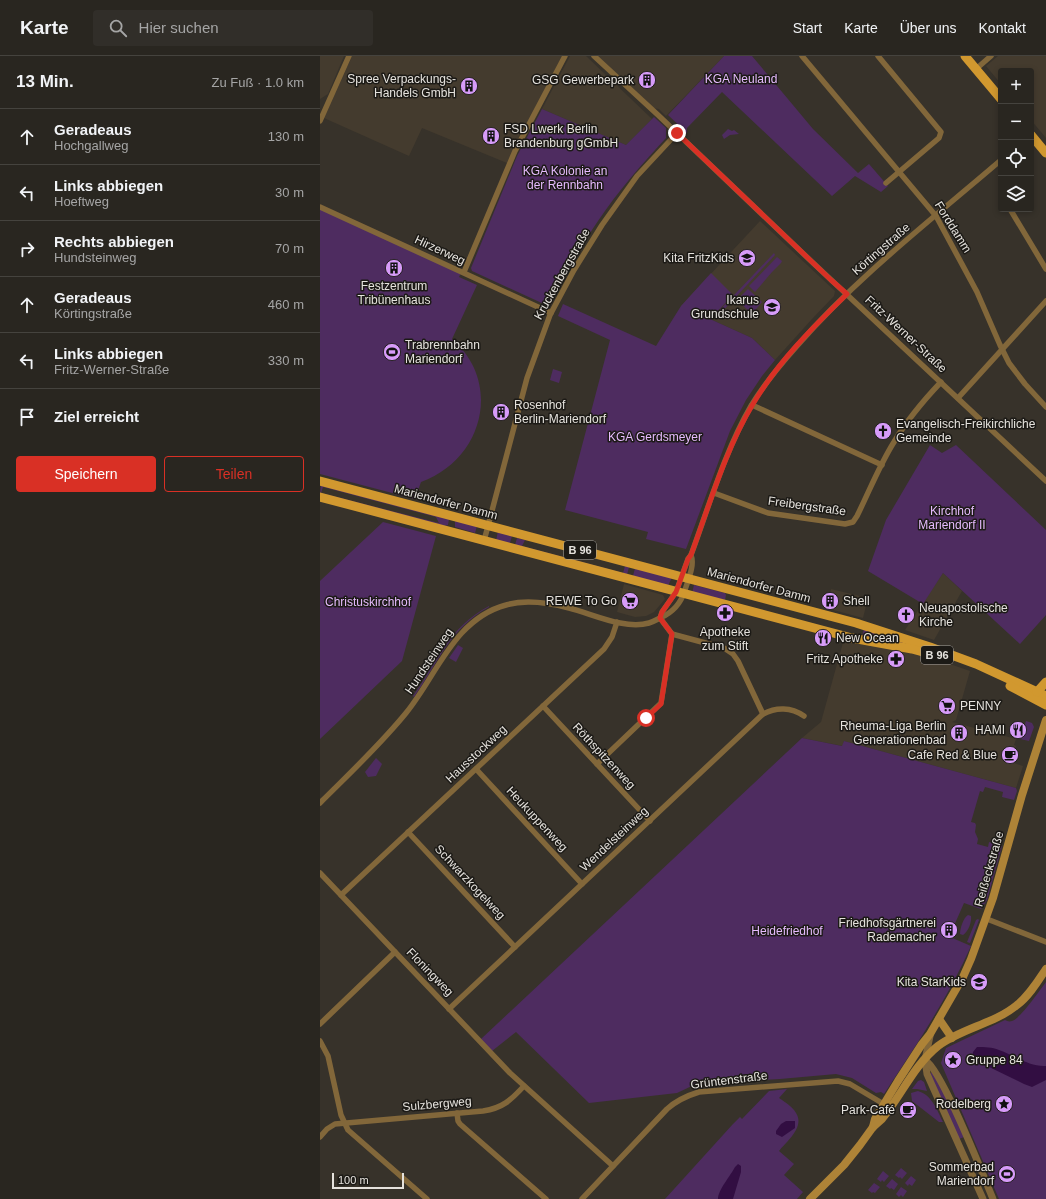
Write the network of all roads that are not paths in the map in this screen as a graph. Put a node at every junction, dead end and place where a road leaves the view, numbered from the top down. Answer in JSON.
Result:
{"nodes":[{"id":1,"x":349,"y":56,"type":"edge"},
{"id":2,"x":565,"y":56,"type":"edge"},
{"id":3,"x":594,"y":56,"type":"edge"},
{"id":4,"x":802,"y":56,"type":"edge"},
{"id":5,"x":878,"y":56,"type":"edge"},
{"id":6,"x":965,"y":56,"type":"edge"},
{"id":7,"x":991,"y":56,"type":"edge"},
{"id":8,"x":976,"y":69,"type":"junction"},
{"id":9,"x":998,"y":95,"type":"edge"},
{"id":10,"x":320,"y":121,"type":"edge"},
{"id":11,"x":677,"y":133,"type":"junction"},
{"id":12,"x":1034,"y":139,"type":"edge"},
{"id":13,"x":1046,"y":153,"type":"edge"},
{"id":14,"x":998,"y":163,"type":"edge"},
{"id":15,"x":899,"y":172,"type":"junction"},
{"id":16,"x":886,"y":183,"type":"dead end"},
{"id":17,"x":320,"y":206,"type":"edge"},
{"id":18,"x":1012,"y":212,"type":"edge"},
{"id":19,"x":936,"y":216,"type":"junction"},
{"id":20,"x":1046,"y":269,"type":"edge"},
{"id":21,"x":464,"y":272,"type":"junction"},
{"id":22,"x":847,"y":294,"type":"junction"},
{"id":23,"x":1046,"y":301,"type":"edge"},
{"id":24,"x":551,"y":313,"type":"junction"},
{"id":25,"x":1002,"y":349,"type":"junction"},
{"id":26,"x":941,"y":382,"type":"junction"},
{"id":27,"x":958,"y":398,"type":"junction"},
{"id":28,"x":752,"y":405,"type":"junction"},
{"id":29,"x":1046,"y":407,"type":"edge"},
{"id":30,"x":882,"y":465,"type":"junction"},
{"id":31,"x":320,"y":481,"type":"edge"},
{"id":32,"x":1046,"y":481,"type":"edge"},
{"id":33,"x":714,"y":493,"type":"junction"},
{"id":34,"x":320,"y":497,"type":"edge"},
{"id":35,"x":488,"y":526,"type":"junction"},
{"id":36,"x":484,"y":541,"type":"junction"},
{"id":37,"x":685,"y":578,"type":"junction"},
{"id":38,"x":680,"y":593,"type":"junction"},
{"id":39,"x":660,"y":618,"type":"junction"},
{"id":40,"x":618,"y":622,"type":"junction"},
{"id":41,"x":672,"y":634,"type":"junction"},
{"id":42,"x":1046,"y":682,"type":"edge"},
{"id":43,"x":1037,"y":692,"type":"junction"},
{"id":44,"x":1046,"y":696,"type":"edge"},
{"id":45,"x":1046,"y":705,"type":"edge"},
{"id":46,"x":542,"y":706,"type":"junction"},
{"id":47,"x":763,"y":714,"type":"junction"},
{"id":48,"x":804,"y":716,"type":"dead end"},
{"id":49,"x":1046,"y":720,"type":"edge"},
{"id":50,"x":597,"y":764,"type":"junction"},
{"id":51,"x":476,"y":769,"type":"junction"},
{"id":52,"x":320,"y":803,"type":"edge"},
{"id":53,"x":650,"y":821,"type":"junction"},
{"id":54,"x":408,"y":832,"type":"junction"},
{"id":55,"x":320,"y":873,"type":"edge"},
{"id":56,"x":582,"y":884,"type":"junction"},
{"id":57,"x":341,"y":895,"type":"junction"},
{"id":58,"x":987,"y":919,"type":"junction"},
{"id":59,"x":1046,"y":942,"type":"edge"},
{"id":60,"x":515,"y":947,"type":"junction"},
{"id":61,"x":395,"y":952,"type":"junction"},
{"id":62,"x":1046,"y":969,"type":"edge"},
{"id":63,"x":449,"y":1009,"type":"junction"},
{"id":64,"x":939,"y":1019,"type":"junction"},
{"id":65,"x":320,"y":1024,"type":"edge"},
{"id":66,"x":930,"y":1034,"type":"junction"},
{"id":67,"x":952,"y":1038,"type":"junction"},
{"id":68,"x":320,"y":1041,"type":"edge"},
{"id":69,"x":925,"y":1060,"type":"junction"},
{"id":70,"x":909,"y":1064,"type":"junction"},
{"id":71,"x":524,"y":1086,"type":"junction"},
{"id":72,"x":887,"y":1106,"type":"junction"},
{"id":73,"x":457,"y":1113,"type":"junction"},
{"id":74,"x":344,"y":1123,"type":"junction"},
{"id":75,"x":320,"y":1137,"type":"edge"},
{"id":76,"x":968,"y":1142,"type":"junction"},
{"id":77,"x":959,"y":1146,"type":"junction"},
{"id":78,"x":613,"y":1166,"type":"junction"},
{"id":79,"x":427,"y":1199,"type":"edge"},
{"id":80,"x":546,"y":1199,"type":"edge"},
{"id":81,"x":582,"y":1199,"type":"edge"},
{"id":82,"x":810,"y":1199,"type":"edge"},
{"id":83,"x":983,"y":1199,"type":"edge"},
{"id":84,"x":993,"y":1199,"type":"edge"}],
"edges":[{"from":1,"to":10,"type":"street"},
{"from":2,"to":21,"type":"street"},
{"from":3,"to":11,"type":"street","name":"Fritz-Werner-Straße"},
{"from":4,"to":15,"type":"street","name":"Forddamm"},
{"from":5,"to":15,"type":"street"},
{"from":6,"to":8,"type":"main road"},
{"from":7,"to":8,"type":"street"},
{"from":8,"to":9,"type":"main road"},
{"from":11,"to":22,"type":"street","name":"Fritz-Werner-Straße"},
{"from":11,"to":24,"type":"street","name":"Kruckenbergstraße"},
{"from":12,"to":13,"type":"main road"},
{"from":14,"to":19,"type":"street","name":"Körtingstraße"},
{"from":15,"to":16,"type":"street"},
{"from":15,"to":19,"type":"street","name":"Forddamm"},
{"from":17,"to":21,"type":"street","name":"Hirzerweg"},
{"from":18,"to":20,"type":"street"},
{"from":19,"to":22,"type":"street","name":"Körtingstraße"},
{"from":19,"to":25,"type":"street","name":"Forddamm"},
{"from":21,"to":24,"type":"street","name":"Hirzerweg"},
{"from":22,"to":26,"type":"street","name":"Fritz-Werner-Straße"},
{"from":22,"to":28,"type":"street","name":"Körtingstraße"},
{"from":23,"to":25,"type":"street"},
{"from":24,"to":35,"type":"street","name":"Kruckenbergstraße"},
{"from":25,"to":27,"type":"street"},
{"from":25,"to":29,"type":"street","name":"Forddamm"},
{"from":26,"to":27,"type":"street","name":"Fritz-Werner-Straße"},
{"from":26,"to":30,"type":"street","name":"Freibergstraße"},
{"from":27,"to":32,"type":"street","name":"Fritz-Werner-Straße"},
{"from":28,"to":30,"type":"street"},
{"from":28,"to":33,"type":"street","name":"Körtingstraße"},
{"from":30,"to":33,"type":"street","name":"Freibergstraße"},
{"from":31,"to":35,"type":"main road","name":"Mariendorfer Damm","number":"B 96"},
{"from":33,"to":37,"type":"street","name":"Körtingstraße"},
{"from":34,"to":36,"type":"main road","number":"B 96"},
{"from":35,"to":36,"type":"street","name":"Kruckenbergstraße"},
{"from":35,"to":37,"type":"main road","name":"Mariendorfer Damm","number":"B 96"},
{"from":36,"to":38,"type":"main road","number":"B 96"},
{"from":37,"to":38,"type":"street"},
{"from":37,"to":43,"type":"main road","name":"Mariendorfer Damm","number":"B 96"},
{"from":38,"to":39,"type":"street"},
{"from":38,"to":45,"type":"main road","number":"B 96"},
{"from":39,"to":40,"type":"street","name":"Hundsteinweg"},
{"from":39,"to":41,"type":"street"},
{"from":40,"to":46,"type":"street","name":"Hausstockweg"},
{"from":40,"to":52,"type":"street","name":"Hundsteinweg"},
{"from":41,"to":47,"type":"street"},
{"from":41,"to":50,"type":"street"},
{"from":42,"to":43,"type":"main road"},
{"from":43,"to":44,"type":"main road","name":"Mariendorfer Damm","number":"B 96"},
{"from":46,"to":50,"type":"street","name":"Röthspitzenweg"},
{"from":46,"to":51,"type":"street","name":"Hausstockweg"},
{"from":47,"to":48,"type":"street","name":"Wendelsteinweg"},
{"from":47,"to":53,"type":"street","name":"Wendelsteinweg"},
{"from":49,"to":58,"type":"main road","name":"Reißeckstraße"},
{"from":50,"to":53,"type":"street","name":"Röthspitzenweg"},
{"from":51,"to":54,"type":"street","name":"Hausstockweg"},
{"from":51,"to":56,"type":"street","name":"Heukuppenweg"},
{"from":53,"to":56,"type":"street","name":"Wendelsteinweg"},
{"from":54,"to":57,"type":"street","name":"Hausstockweg"},
{"from":54,"to":60,"type":"street","name":"Schwarzkogelweg"},
{"from":55,"to":57,"type":"street","name":"Floningweg"},
{"from":56,"to":60,"type":"street","name":"Wendelsteinweg"},
{"from":57,"to":61,"type":"street","name":"Floningweg"},
{"from":58,"to":59,"type":"street"},
{"from":58,"to":64,"type":"main road","name":"Reißeckstraße"},
{"from":60,"to":63,"type":"street","name":"Wendelsteinweg"},
{"from":61,"to":63,"type":"street","name":"Floningweg"},
{"from":61,"to":65,"type":"street"},
{"from":62,"to":67,"type":"main road"},
{"from":63,"to":71,"type":"street","name":"Floningweg"},
{"from":64,"to":66,"type":"main road","name":"Reißeckstraße"},
{"from":64,"to":67,"type":"main road"},
{"from":66,"to":69,"type":"street"},
{"from":66,"to":70,"type":"main road","name":"Reißeckstraße"},
{"from":67,"to":69,"type":"main road"},
{"from":68,"to":74,"type":"street"},
{"from":69,"to":70,"type":"street"},
{"from":69,"to":72,"type":"main road"},
{"from":69,"to":76,"type":"street"},
{"from":69,"to":77,"type":"street"},
{"from":70,"to":72,"type":"main road","name":"Reißeckstraße"},
{"from":71,"to":73,"type":"street","name":"Sulzbergweg"},
{"from":71,"to":78,"type":"street","name":"Floningweg"},
{"from":72,"to":78,"type":"street","name":"Grüntenstraße"},
{"from":72,"to":82,"type":"main road"},
{"from":73,"to":74,"type":"street","name":"Sulzbergweg"},
{"from":73,"to":80,"type":"street"},
{"from":74,"to":75,"type":"street","name":"Sulzbergweg"},
{"from":74,"to":79,"type":"street"},
{"from":76,"to":77,"type":"street"},
{"from":76,"to":84,"type":"street"},
{"from":77,"to":83,"type":"street"},
{"from":78,"to":81,"type":"street","name":"Grüntenstraße"}]}
